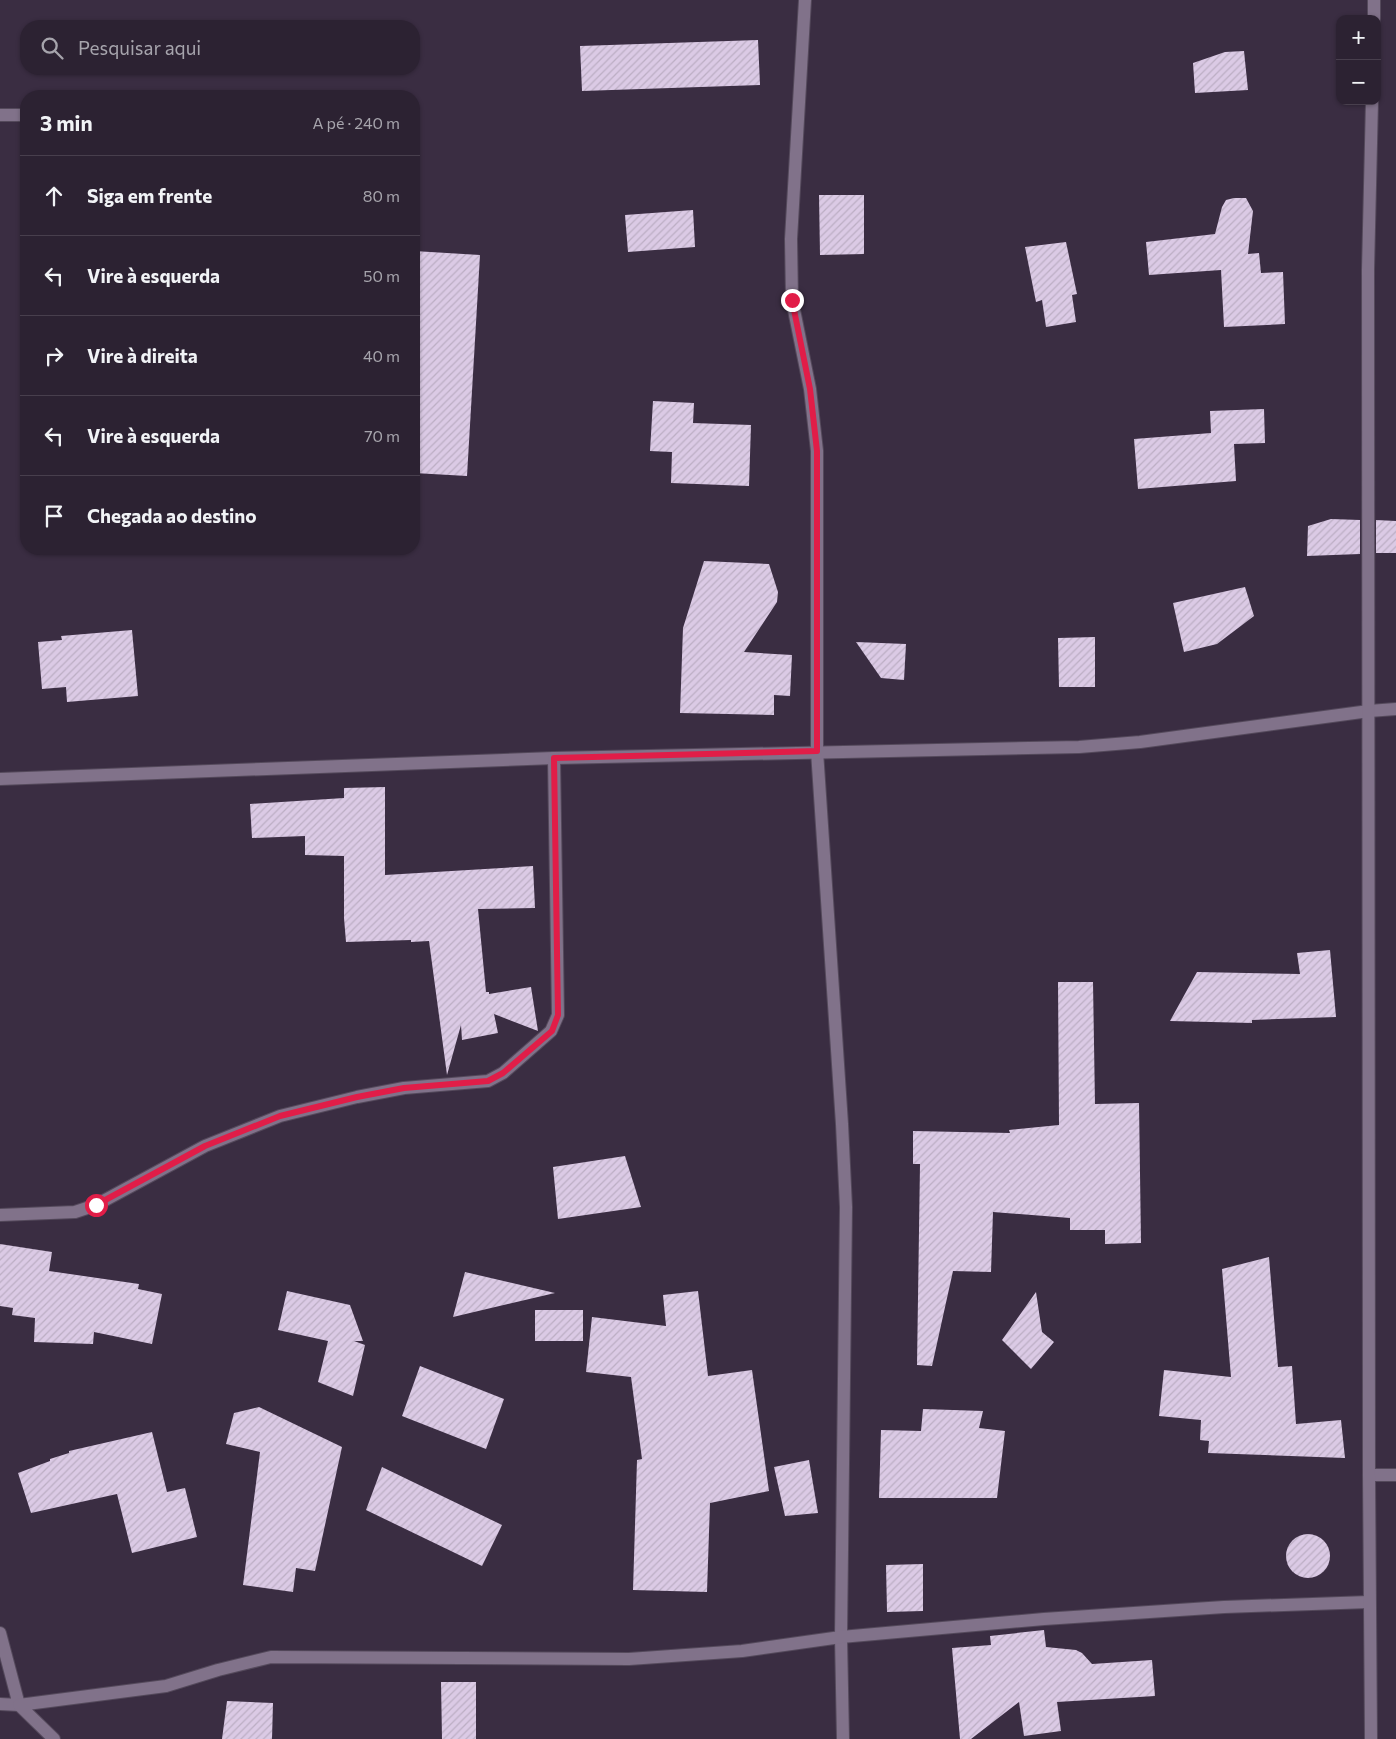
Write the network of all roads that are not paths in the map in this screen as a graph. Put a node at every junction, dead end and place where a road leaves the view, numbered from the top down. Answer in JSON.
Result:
{"nodes":[{"id":1,"x":805,"y":0,"type":"edge"},
{"id":2,"x":1374,"y":0,"type":"edge"},
{"id":3,"x":1374,"y":15,"type":"edge"},
{"id":4,"x":1372,"y":105,"type":"edge"},
{"id":5,"x":0,"y":115,"type":"edge"},
{"id":6,"x":20,"y":115,"type":"edge"},
{"id":7,"x":1396,"y":709,"type":"edge"},
{"id":8,"x":1369,"y":710,"type":"junction"},
{"id":9,"x":817,"y":751,"type":"junction"},
{"id":10,"x":554,"y":758,"type":"junction"},
{"id":11,"x":0,"y":779,"type":"edge"},
{"id":12,"x":0,"y":1215,"type":"edge"},
{"id":13,"x":1369,"y":1475,"type":"junction"},
{"id":14,"x":1396,"y":1475,"type":"edge"},
{"id":15,"x":1369,"y":1602,"type":"junction"},
{"id":16,"x":0,"y":1633,"type":"edge"},
{"id":17,"x":841,"y":1637,"type":"junction"},
{"id":18,"x":0,"y":1704,"type":"edge"},
{"id":19,"x":19,"y":1705,"type":"junction"},
{"id":20,"x":54,"y":1739,"type":"edge"},
{"id":21,"x":843,"y":1739,"type":"edge"},
{"id":22,"x":1371,"y":1739,"type":"edge"}],
"edges":[{"from":1,"to":9,"type":"street"},
{"from":2,"to":3,"type":"street"},
{"from":4,"to":8,"type":"street"},
{"from":5,"to":6,"type":"street"},
{"from":7,"to":8,"type":"street"},
{"from":8,"to":9,"type":"street"},
{"from":8,"to":13,"type":"street"},
{"from":9,"to":10,"type":"street"},
{"from":9,"to":17,"type":"street"},
{"from":10,"to":11,"type":"street"},
{"from":10,"to":12,"type":"street"},
{"from":13,"to":14,"type":"street"},
{"from":13,"to":15,"type":"street"},
{"from":15,"to":17,"type":"street"},
{"from":15,"to":22,"type":"street"},
{"from":16,"to":19,"type":"street"},
{"from":17,"to":19,"type":"street"},
{"from":17,"to":21,"type":"street"},
{"from":18,"to":19,"type":"street"},
{"from":19,"to":20,"type":"street"}]}
